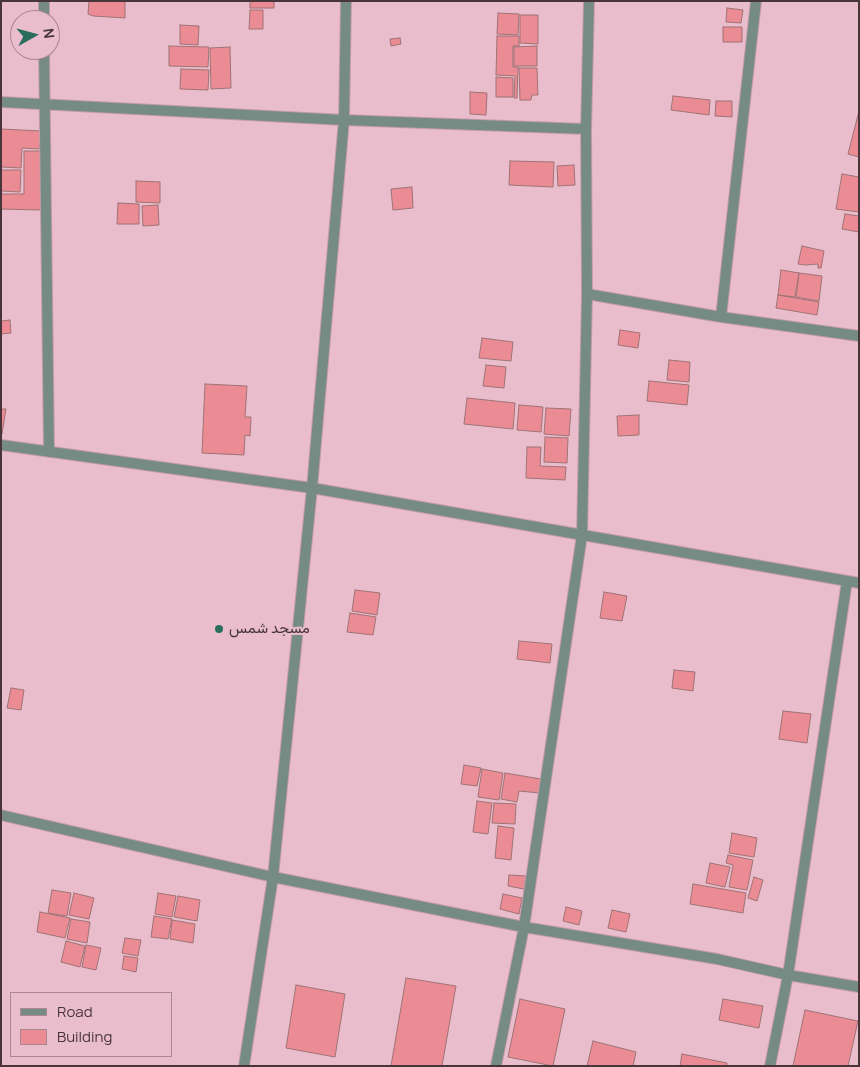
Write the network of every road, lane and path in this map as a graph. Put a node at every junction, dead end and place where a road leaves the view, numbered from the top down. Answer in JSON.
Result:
{"nodes":[{"id":1,"x":346,"y":1,"type":"edge"},
{"id":2,"x":589,"y":1,"type":"edge"},
{"id":3,"x":756,"y":1,"type":"edge"},
{"id":4,"x":44,"y":60,"type":"edge"},
{"id":5,"x":1,"y":102,"type":"edge"},
{"id":6,"x":44,"y":105,"type":"junction"},
{"id":7,"x":344,"y":120,"type":"junction"},
{"id":8,"x":586,"y":129,"type":"junction"},
{"id":9,"x":587,"y":294,"type":"junction"},
{"id":10,"x":721,"y":317,"type":"junction"},
{"id":11,"x":859,"y":336,"type":"edge"},
{"id":12,"x":1,"y":445,"type":"edge"},
{"id":13,"x":49,"y":452,"type":"junction"},
{"id":14,"x":312,"y":488,"type":"junction"},
{"id":15,"x":582,"y":535,"type":"junction"},
{"id":16,"x":847,"y":581,"type":"junction"},
{"id":17,"x":859,"y":583,"type":"edge"},
{"id":18,"x":1,"y":815,"type":"edge"},
{"id":19,"x":273,"y":877,"type":"junction"},
{"id":20,"x":524,"y":926,"type":"junction"},
{"id":21,"x":788,"y":975,"type":"junction"},
{"id":22,"x":859,"y":986,"type":"edge"},
{"id":23,"x":244,"y":1066,"type":"edge"},
{"id":24,"x":496,"y":1066,"type":"edge"},
{"id":25,"x":770,"y":1066,"type":"edge"}],
"edges":[{"from":1,"to":7,"type":"street"},
{"from":2,"to":8,"type":"street"},
{"from":3,"to":10,"type":"street"},
{"from":4,"to":6,"type":"street"},
{"from":5,"to":6,"type":"street"},
{"from":6,"to":7,"type":"street"},
{"from":6,"to":13,"type":"street"},
{"from":7,"to":8,"type":"street"},
{"from":7,"to":14,"type":"street"},
{"from":8,"to":9,"type":"street"},
{"from":9,"to":10,"type":"street"},
{"from":9,"to":15,"type":"street"},
{"from":10,"to":11,"type":"street"},
{"from":12,"to":13,"type":"street"},
{"from":13,"to":14,"type":"street"},
{"from":14,"to":15,"type":"street"},
{"from":14,"to":19,"type":"street"},
{"from":15,"to":16,"type":"street"},
{"from":15,"to":20,"type":"street"},
{"from":16,"to":17,"type":"street"},
{"from":16,"to":21,"type":"street"},
{"from":18,"to":19,"type":"street"},
{"from":19,"to":20,"type":"street"},
{"from":19,"to":23,"type":"street"},
{"from":20,"to":21,"type":"street"},
{"from":20,"to":24,"type":"street"},
{"from":21,"to":22,"type":"street"},
{"from":21,"to":25,"type":"street"}]}
